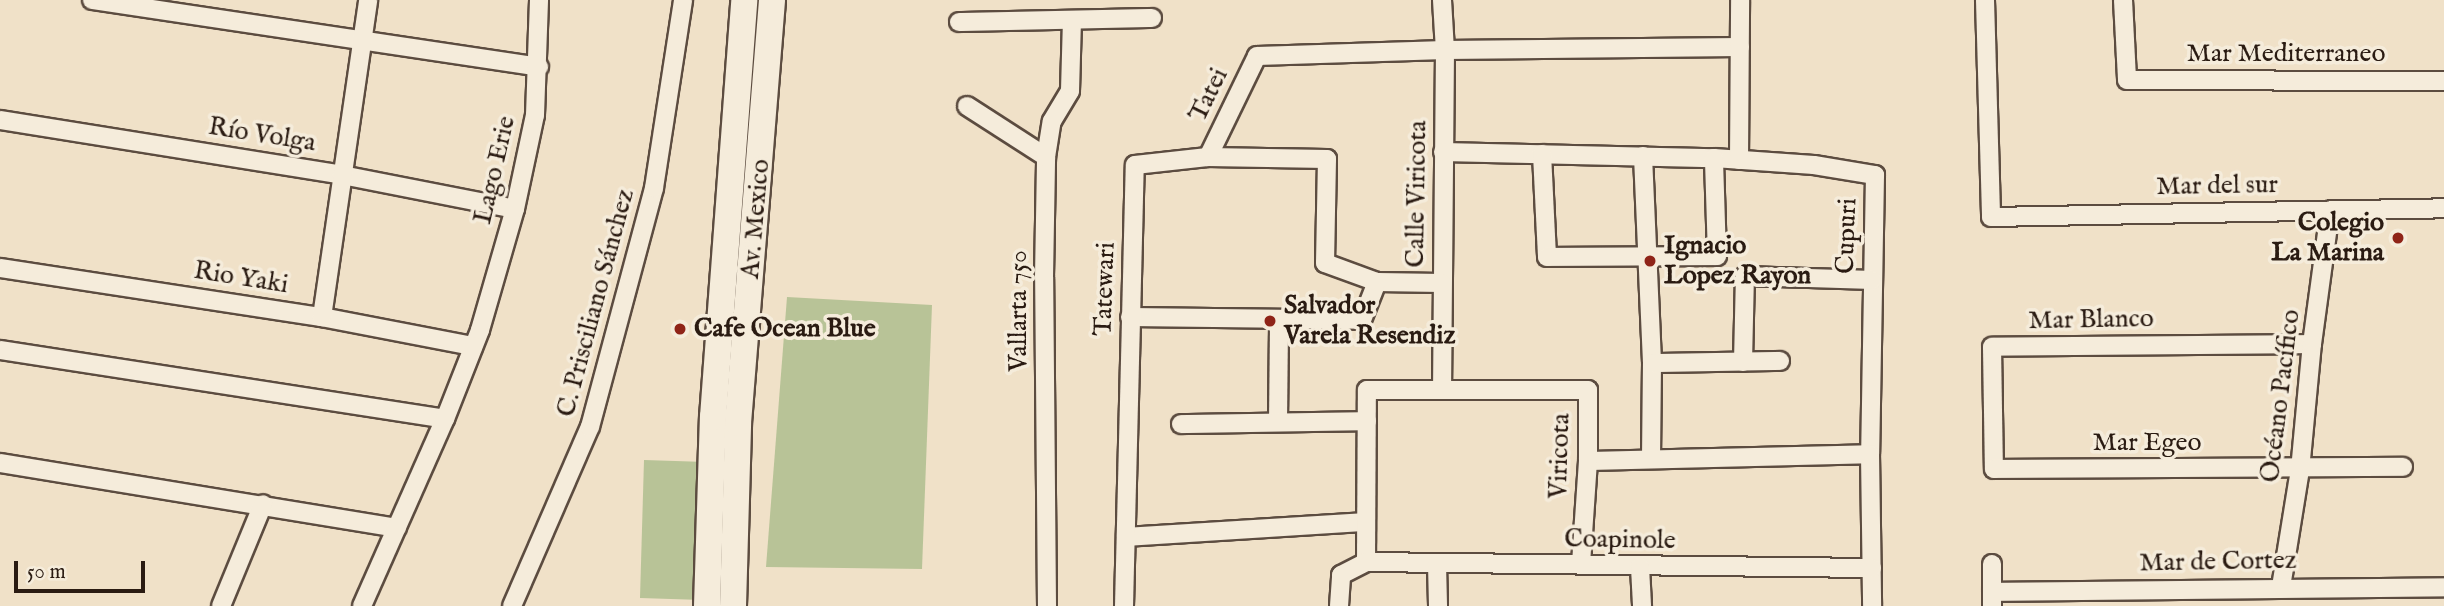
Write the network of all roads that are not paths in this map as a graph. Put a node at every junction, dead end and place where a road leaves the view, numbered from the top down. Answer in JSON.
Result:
{"nodes":[{"id":1,"x":92,"y":0,"type":"edge"},
{"id":2,"x":368,"y":0,"type":"edge"},
{"id":3,"x":539,"y":0,"type":"edge"},
{"id":4,"x":683,"y":0,"type":"edge"},
{"id":5,"x":744,"y":0,"type":"edge"},
{"id":6,"x":772,"y":0,"type":"edge"},
{"id":7,"x":1442,"y":0,"type":"edge"},
{"id":8,"x":1740,"y":0,"type":"edge"},
{"id":9,"x":1985,"y":0,"type":"edge"},
{"id":10,"x":2123,"y":0,"type":"edge"},
{"id":11,"x":1152,"y":18,"type":"dead end"},
{"id":12,"x":1072,"y":21,"type":"junction"},
{"id":13,"x":959,"y":22,"type":"dead end"},
{"id":14,"x":363,"y":40,"type":"junction"},
{"id":15,"x":1740,"y":47,"type":"junction"},
{"id":16,"x":1446,"y":50,"type":"junction"},
{"id":17,"x":539,"y":67,"type":"junction"},
{"id":18,"x":2444,"y":81,"type":"edge"},
{"id":19,"x":967,"y":106,"type":"dead end"},
{"id":20,"x":0,"y":120,"type":"edge"},
{"id":21,"x":1443,"y":152,"type":"junction"},
{"id":22,"x":1542,"y":154,"type":"junction"},
{"id":23,"x":1643,"y":156,"type":"junction"},
{"id":24,"x":1046,"y":157,"type":"junction"},
{"id":25,"x":1208,"y":157,"type":"junction"},
{"id":26,"x":1714,"y":158,"type":"junction"},
{"id":27,"x":1739,"y":160,"type":"junction"},
{"id":28,"x":342,"y":175,"type":"junction"},
{"id":29,"x":2444,"y":208,"type":"edge"},
{"id":30,"x":515,"y":209,"type":"junction"},
{"id":31,"x":2330,"y":210,"type":"junction"},
{"id":32,"x":1647,"y":256,"type":"junction"},
{"id":33,"x":0,"y":268,"type":"edge"},
{"id":34,"x":1872,"y":279,"type":"junction"},
{"id":35,"x":1377,"y":282,"type":"junction"},
{"id":36,"x":1442,"y":283,"type":"junction"},
{"id":37,"x":321,"y":317,"type":"junction"},
{"id":38,"x":1130,"y":317,"type":"junction"},
{"id":39,"x":1279,"y":319,"type":"junction"},
{"id":40,"x":2312,"y":344,"type":"junction"},
{"id":41,"x":473,"y":346,"type":"junction"},
{"id":42,"x":0,"y":350,"type":"edge"},
{"id":43,"x":1780,"y":361,"type":"dead end"},
{"id":44,"x":1743,"y":362,"type":"junction"},
{"id":45,"x":1652,"y":363,"type":"junction"},
{"id":46,"x":1442,"y":389,"type":"junction"},
{"id":47,"x":445,"y":418,"type":"junction"},
{"id":48,"x":1367,"y":421,"type":"junction"},
{"id":49,"x":1278,"y":422,"type":"junction"},
{"id":50,"x":1181,"y":424,"type":"dead end"},
{"id":51,"x":1870,"y":454,"type":"junction"},
{"id":52,"x":1651,"y":457,"type":"junction"},
{"id":53,"x":1588,"y":461,"type":"junction"},
{"id":54,"x":0,"y":466,"type":"edge"},
{"id":55,"x":2403,"y":467,"type":"dead end"},
{"id":56,"x":1994,"y":469,"type":"joint"},
{"id":57,"x":2300,"y":470,"type":"junction"},
{"id":58,"x":263,"y":504,"type":"junction"},
{"id":59,"x":1366,"y":522,"type":"junction"},
{"id":60,"x":397,"y":528,"type":"junction"},
{"id":61,"x":1126,"y":537,"type":"junction"},
{"id":62,"x":1366,"y":562,"type":"junction"},
{"id":63,"x":1437,"y":564,"type":"junction"},
{"id":64,"x":1992,"y":564,"type":"dead end"},
{"id":65,"x":1581,"y":565,"type":"junction"},
{"id":66,"x":1640,"y":567,"type":"junction"},
{"id":67,"x":1872,"y":568,"type":"junction"},
{"id":68,"x":2281,"y":587,"type":"junction"},
{"id":69,"x":2444,"y":587,"type":"edge"},
{"id":70,"x":1992,"y":599,"type":"edge"},
{"id":71,"x":221,"y":606,"type":"edge"},
{"id":72,"x":362,"y":606,"type":"edge"},
{"id":73,"x":512,"y":606,"type":"edge"},
{"id":74,"x":707,"y":606,"type":"edge"},
{"id":75,"x":733,"y":606,"type":"edge"},
{"id":76,"x":1047,"y":606,"type":"edge"},
{"id":77,"x":1124,"y":606,"type":"edge"},
{"id":78,"x":1339,"y":606,"type":"edge"},
{"id":79,"x":1438,"y":606,"type":"edge"},
{"id":80,"x":1642,"y":606,"type":"edge"},
{"id":81,"x":1872,"y":606,"type":"edge"}],
"edges":[{"from":1,"to":14,"type":"street"},
{"from":2,"to":14,"type":"street"},
{"from":3,"to":17,"type":"street","name":"Lago Erie"},
{"from":4,"to":73,"type":"street","name":"C. Prisciliano Sánchez"},
{"from":5,"to":74,"type":"main road","name":"Av. Mexico"},
{"from":6,"to":75,"type":"main road","name":"Av. Mexico"},
{"from":7,"to":16,"type":"street","name":"Calle Viricota"},
{"from":8,"to":15,"type":"street"},
{"from":9,"to":31,"type":"street","name":"Mar del sur"},
{"from":10,"to":18,"type":"street","name":"Mar Mediterraneo"},
{"from":11,"to":12,"type":"street"},
{"from":12,"to":13,"type":"street"},
{"from":12,"to":24,"type":"street","name":"Vallarta 750"},
{"from":14,"to":17,"type":"street"},
{"from":14,"to":28,"type":"street"},
{"from":15,"to":16,"type":"street"},
{"from":15,"to":27,"type":"street"},
{"from":16,"to":21,"type":"street","name":"Calle Viricota"},
{"from":16,"to":25,"type":"street","name":"Tatei"},
{"from":17,"to":30,"type":"street","name":"Lago Erie"},
{"from":19,"to":24,"type":"street"},
{"from":20,"to":28,"type":"street","name":"Río Volga"},
{"from":21,"to":22,"type":"street","name":"Cupuri"},
{"from":21,"to":36,"type":"street","name":"Calle Viricota"},
{"from":22,"to":23,"type":"street","name":"Cupuri"},
{"from":22,"to":32,"type":"street"},
{"from":23,"to":26,"type":"street","name":"Cupuri"},
{"from":23,"to":32,"type":"street"},
{"from":24,"to":76,"type":"street","name":"Vallarta 750"},
{"from":25,"to":35,"type":"street","name":"Tatewari"},
{"from":25,"to":38,"type":"street","name":"Tatewari"},
{"from":26,"to":27,"type":"street","name":"Cupuri"},
{"from":26,"to":32,"type":"street"},
{"from":27,"to":34,"type":"street","name":"Cupuri"},
{"from":28,"to":30,"type":"street","name":"Río Volga"},
{"from":28,"to":37,"type":"street"},
{"from":29,"to":31,"type":"street","name":"Mar del sur"},
{"from":30,"to":41,"type":"street","name":"Lago Erie"},
{"from":31,"to":40,"type":"street","name":"Océano Pacífico"},
{"from":32,"to":45,"type":"street"},
{"from":33,"to":37,"type":"street","name":"Rio Yaki"},
{"from":34,"to":44,"type":"street"},
{"from":34,"to":51,"type":"street","name":"Cupuri"},
{"from":35,"to":36,"type":"street"},
{"from":35,"to":39,"type":"street"},
{"from":36,"to":46,"type":"street","name":"Calle Viricota"},
{"from":37,"to":41,"type":"street","name":"Rio Yaki"},
{"from":38,"to":39,"type":"street"},
{"from":38,"to":61,"type":"street","name":"Tatewari"},
{"from":39,"to":49,"type":"street"},
{"from":40,"to":56,"type":"street","name":"Mar Blanco"},
{"from":40,"to":57,"type":"street","name":"Océano Pacífico"},
{"from":41,"to":47,"type":"street","name":"Lago Erie"},
{"from":42,"to":47,"type":"street"},
{"from":43,"to":44,"type":"street"},
{"from":44,"to":45,"type":"street"},
{"from":45,"to":52,"type":"street"},
{"from":46,"to":48,"type":"street"},
{"from":46,"to":53,"type":"street","name":"Viricota"},
{"from":47,"to":60,"type":"street","name":"Lago Erie"},
{"from":48,"to":49,"type":"street"},
{"from":48,"to":59,"type":"street"},
{"from":49,"to":50,"type":"street"},
{"from":51,"to":52,"type":"street"},
{"from":51,"to":67,"type":"street","name":"Cupuri"},
{"from":52,"to":53,"type":"street"},
{"from":53,"to":65,"type":"street","name":"Viricota"},
{"from":54,"to":58,"type":"street"},
{"from":55,"to":57,"type":"street","name":"Mar Egeo"},
{"from":56,"to":57,"type":"street","name":"Mar Egeo"},
{"from":57,"to":68,"type":"street","name":"Océano Pacífico"},
{"from":58,"to":60,"type":"street"},
{"from":58,"to":71,"type":"street"},
{"from":59,"to":61,"type":"street"},
{"from":59,"to":62,"type":"street"},
{"from":60,"to":72,"type":"street","name":"Lago Erie"},
{"from":61,"to":77,"type":"street","name":"Tatewari"},
{"from":62,"to":63,"type":"street","name":"Coapinole"},
{"from":62,"to":78,"type":"street"},
{"from":63,"to":65,"type":"street","name":"Coapinole"},
{"from":63,"to":79,"type":"street"},
{"from":64,"to":70,"type":"street"},
{"from":65,"to":66,"type":"street","name":"Coapinole"},
{"from":66,"to":67,"type":"street","name":"Coapinole"},
{"from":66,"to":80,"type":"street"},
{"from":67,"to":81,"type":"street","name":"Cupuri"},
{"from":68,"to":69,"type":"street","name":"Mar de Cortez"},
{"from":68,"to":70,"type":"street","name":"Mar de Cortez"}]}
